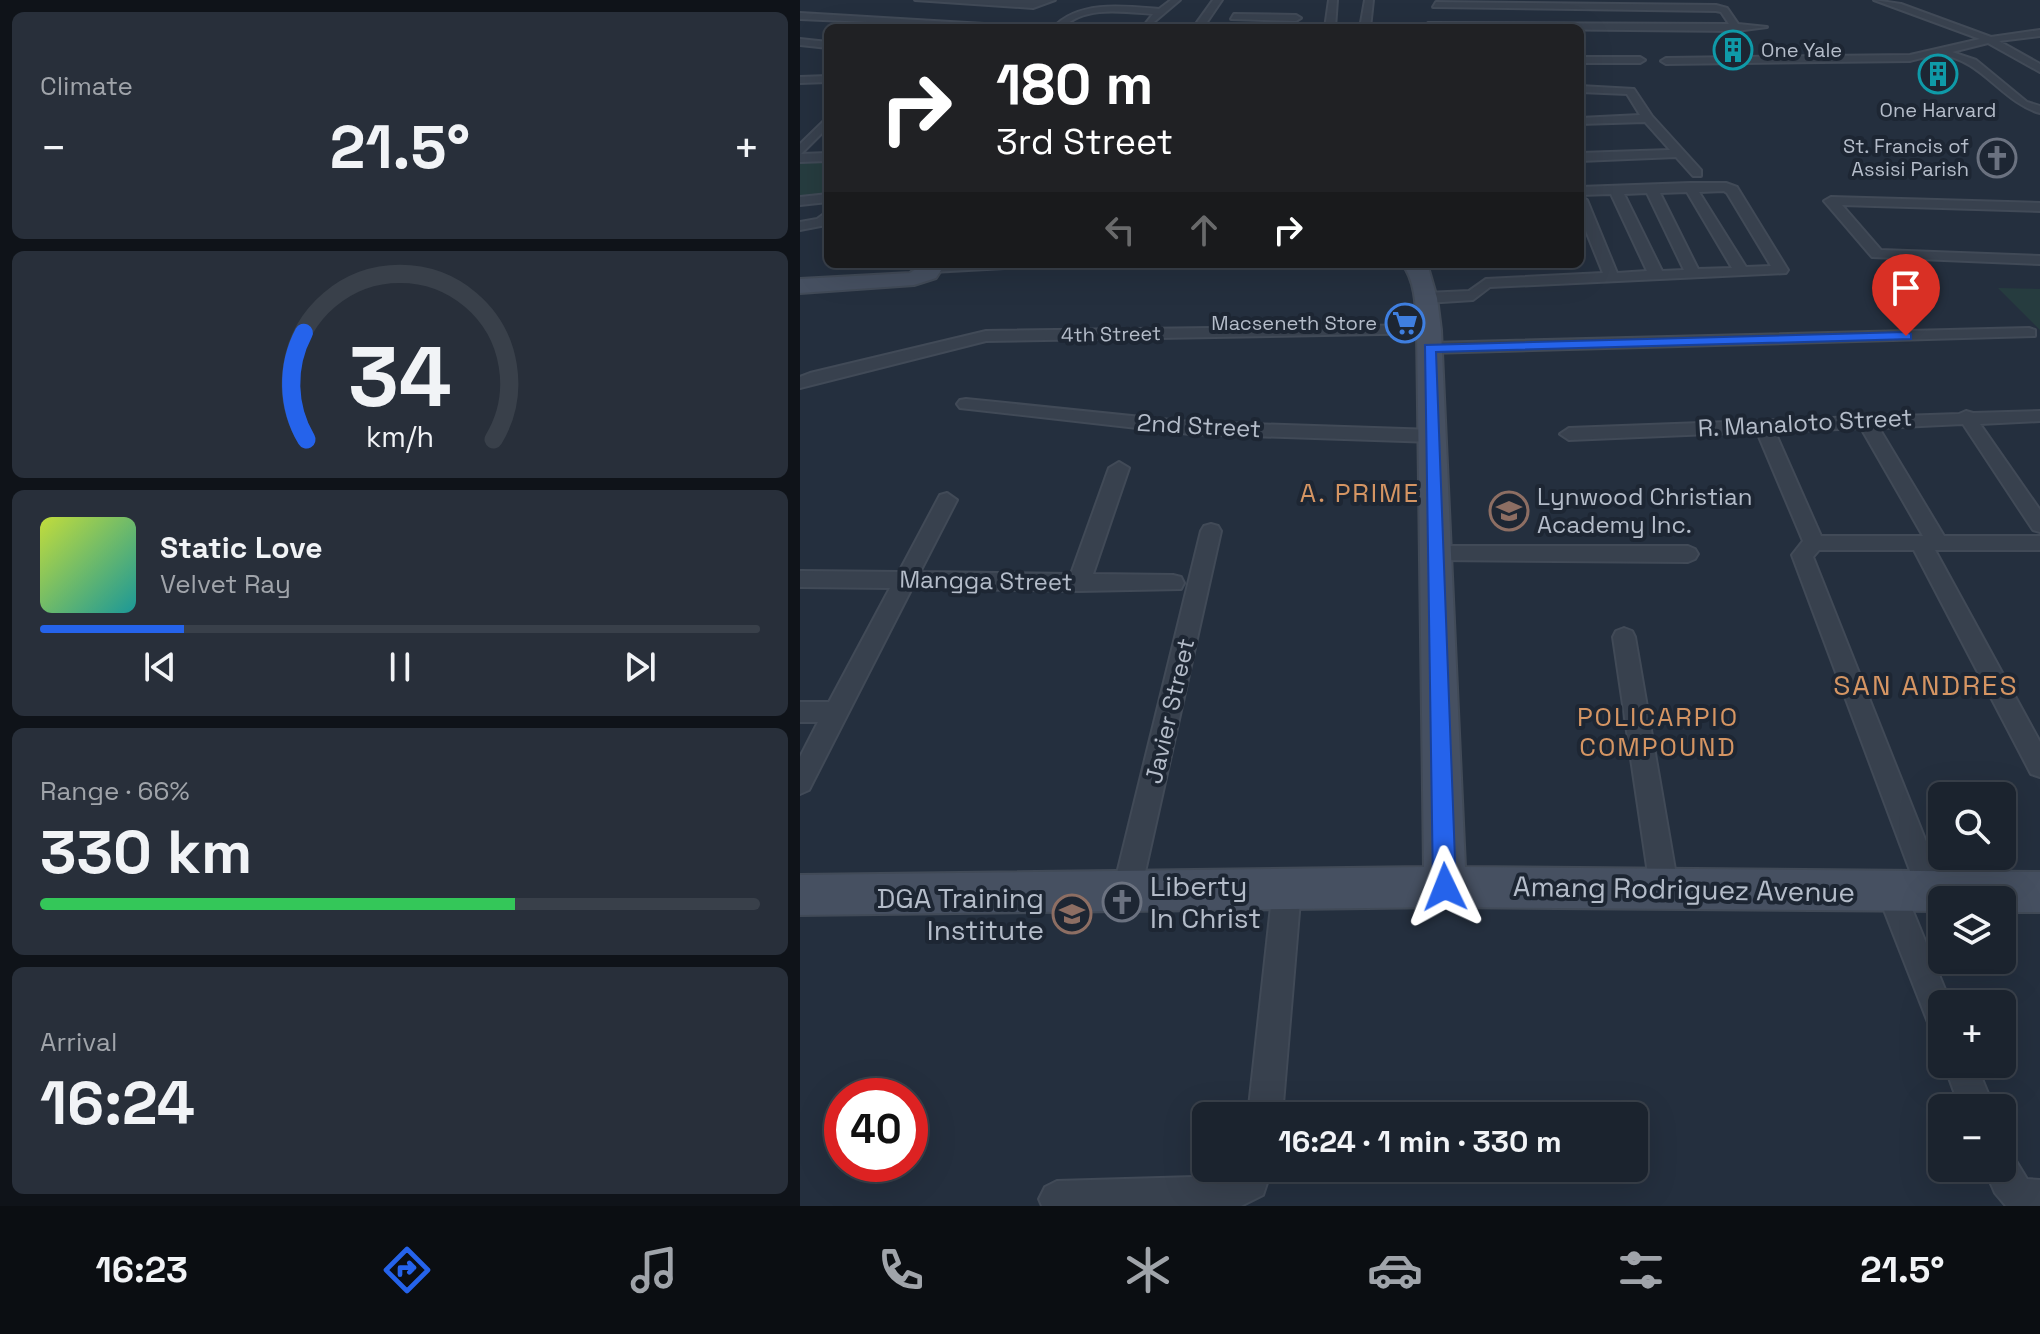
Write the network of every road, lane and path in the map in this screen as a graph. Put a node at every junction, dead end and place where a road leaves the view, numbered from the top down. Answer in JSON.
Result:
{"nodes":[{"id":1,"x":919,"y":0,"type":"edge"},
{"id":2,"x":1051,"y":0,"type":"edge"},
{"id":3,"x":1119,"y":0,"type":"edge"},
{"id":4,"x":1176,"y":0,"type":"edge"},
{"id":5,"x":1218,"y":0,"type":"edge"},
{"id":6,"x":1333,"y":0,"type":"edge"},
{"id":7,"x":1369,"y":0,"type":"edge"},
{"id":8,"x":1878,"y":0,"type":"edge"},
{"id":9,"x":1437,"y":2,"type":"edge"},
{"id":10,"x":1508,"y":3,"type":"edge"},
{"id":11,"x":1161,"y":12,"type":"junction"},
{"id":12,"x":1109,"y":14,"type":"junction"},
{"id":13,"x":800,"y":16,"type":"edge"},
{"id":14,"x":1295,"y":23,"type":"edge"},
{"id":15,"x":945,"y":24,"type":"edge"},
{"id":16,"x":1062,"y":24,"type":"edge"},
{"id":17,"x":1150,"y":24,"type":"edge"},
{"id":18,"x":1199,"y":24,"type":"edge"},
{"id":19,"x":1230,"y":24,"type":"edge"},
{"id":20,"x":1330,"y":24,"type":"edge"},
{"id":21,"x":1366,"y":24,"type":"edge"},
{"id":22,"x":1429,"y":24,"type":"edge"},
{"id":23,"x":1584,"y":27,"type":"edge"},
{"id":24,"x":1762,"y":27,"type":"dead end"},
{"id":25,"x":1736,"y":28,"type":"junction"},
{"id":26,"x":2040,"y":33,"type":"edge"},
{"id":27,"x":1983,"y":39,"type":"junction"},
{"id":28,"x":800,"y":42,"type":"edge"},
{"id":29,"x":824,"y":45,"type":"edge"},
{"id":30,"x":1945,"y":53,"type":"junction"},
{"id":31,"x":1584,"y":60,"type":"edge"},
{"id":32,"x":1640,"y":60,"type":"dead end"},
{"id":33,"x":1666,"y":61,"type":"dead end"},
{"id":34,"x":2040,"y":69,"type":"edge"},
{"id":35,"x":824,"y":79,"type":"edge"},
{"id":36,"x":800,"y":80,"type":"edge"},
{"id":37,"x":1584,"y":89,"type":"edge"},
{"id":38,"x":2040,"y":110,"type":"edge"},
{"id":39,"x":1648,"y":118,"type":"junction"},
{"id":40,"x":1584,"y":121,"type":"edge"},
{"id":41,"x":824,"y":124,"type":"edge"},
{"id":42,"x":800,"y":151,"type":"edge"},
{"id":43,"x":1678,"y":153,"type":"junction"},
{"id":44,"x":824,"y":157,"type":"edge"},
{"id":45,"x":1584,"y":157,"type":"edge"},
{"id":46,"x":800,"y":158,"type":"edge"},
{"id":47,"x":1694,"y":180,"type":"junction"},
{"id":48,"x":1651,"y":188,"type":"junction"},
{"id":49,"x":1615,"y":189,"type":"junction"},
{"id":50,"x":1584,"y":191,"type":"edge"},
{"id":51,"x":824,"y":198,"type":"edge"},
{"id":52,"x":800,"y":201,"type":"edge"},
{"id":53,"x":2040,"y":207,"type":"edge"},
{"id":54,"x":1584,"y":210,"type":"edge"},
{"id":55,"x":824,"y":219,"type":"edge"},
{"id":56,"x":800,"y":226,"type":"edge"},
{"id":57,"x":2040,"y":260,"type":"edge"},
{"id":58,"x":931,"y":268,"type":"edge"},
{"id":59,"x":1417,"y":268,"type":"edge"},
{"id":60,"x":1507,"y":268,"type":"edge"},
{"id":61,"x":1558,"y":268,"type":"edge"},
{"id":62,"x":1742,"y":273,"type":"junction"},
{"id":63,"x":1694,"y":275,"type":"junction"},
{"id":64,"x":1657,"y":276,"type":"junction"},
{"id":65,"x":1612,"y":278,"type":"junction"},
{"id":66,"x":1563,"y":280,"type":"junction"},
{"id":67,"x":1510,"y":281,"type":"junction"},
{"id":68,"x":800,"y":286,"type":"edge"},
{"id":69,"x":1426,"y":298,"type":"junction"},
{"id":70,"x":2029,"y":333,"type":"dead end"},
{"id":71,"x":1429,"y":339,"type":"junction"},
{"id":72,"x":800,"y":383,"type":"edge"},
{"id":73,"x":966,"y":404,"type":"dead end"},
{"id":74,"x":1966,"y":416,"type":"junction"},
{"id":75,"x":2040,"y":416,"type":"edge"},
{"id":76,"x":1865,"y":420,"type":"junction"},
{"id":77,"x":1763,"y":425,"type":"junction"},
{"id":78,"x":1569,"y":434,"type":"dead end"},
{"id":79,"x":1434,"y":436,"type":"junction"},
{"id":80,"x":1119,"y":468,"type":"dead end"},
{"id":81,"x":947,"y":500,"type":"dead end"},
{"id":82,"x":2040,"y":525,"type":"edge"},
{"id":83,"x":1211,"y":531,"type":"dead end"},
{"id":84,"x":1814,"y":543,"type":"junction"},
{"id":85,"x":1929,"y":543,"type":"junction"},
{"id":86,"x":2040,"y":543,"type":"edge"},
{"id":87,"x":1436,"y":553,"type":"junction"},
{"id":88,"x":1688,"y":554,"type":"dead end"},
{"id":89,"x":800,"y":579,"type":"edge"},
{"id":90,"x":905,"y":580,"type":"junction"},
{"id":91,"x":1079,"y":583,"type":"junction"},
{"id":92,"x":1173,"y":583,"type":"dead end"},
{"id":93,"x":1624,"y":637,"type":"dead end"},
{"id":94,"x":800,"y":712,"type":"edge"},
{"id":95,"x":837,"y":712,"type":"junction"},
{"id":96,"x":2040,"y":766,"type":"edge"},
{"id":97,"x":800,"y":782,"type":"edge"},
{"id":98,"x":1930,"y":886,"type":"edge"},
{"id":99,"x":1445,"y":887,"type":"junction"},
{"id":100,"x":1664,"y":887,"type":"junction"},
{"id":101,"x":1287,"y":888,"type":"junction"},
{"id":102,"x":1127,"y":890,"type":"junction"},
{"id":103,"x":1891,"y":892,"type":"junction"},
{"id":104,"x":1928,"y":892,"type":"edge"},
{"id":105,"x":2016,"y":892,"type":"edge"},
{"id":106,"x":2040,"y":892,"type":"edge"},
{"id":107,"x":800,"y":895,"type":"edge"},
{"id":108,"x":1930,"y":990,"type":"edge"},
{"id":109,"x":1266,"y":1102,"type":"edge"},
{"id":110,"x":1251,"y":1182,"type":"edge"},
{"id":111,"x":1057,"y":1199,"type":"dead end"}],
"edges":[{"from":1,"to":2,"type":"street"},
{"from":3,"to":12,"type":"street"},
{"from":4,"to":11,"type":"street"},
{"from":5,"to":18,"type":"street"},
{"from":6,"to":20,"type":"street"},
{"from":7,"to":21,"type":"street"},
{"from":8,"to":27,"type":"street"},
{"from":9,"to":10,"type":"street"},
{"from":9,"to":22,"type":"street"},
{"from":10,"to":25,"type":"street"},
{"from":11,"to":12,"type":"street"},
{"from":11,"to":17,"type":"street"},
{"from":12,"to":16,"type":"street"},
{"from":13,"to":15,"type":"street"},
{"from":14,"to":19,"type":"street"},
{"from":23,"to":25,"type":"street"},
{"from":24,"to":25,"type":"street"},
{"from":26,"to":27,"type":"street"},
{"from":27,"to":30,"type":"street"},
{"from":27,"to":34,"type":"street"},
{"from":28,"to":29,"type":"street"},
{"from":30,"to":33,"type":"street"},
{"from":30,"to":38,"type":"street"},
{"from":31,"to":32,"type":"street"},
{"from":35,"to":36,"type":"street"},
{"from":37,"to":39,"type":"street"},
{"from":39,"to":40,"type":"street"},
{"from":39,"to":43,"type":"street"},
{"from":41,"to":42,"type":"street"},
{"from":43,"to":45,"type":"street"},
{"from":43,"to":47,"type":"street"},
{"from":44,"to":46,"type":"street"},
{"from":47,"to":48,"type":"street"},
{"from":47,"to":62,"type":"street"},
{"from":47,"to":62,"type":"street"},
{"from":48,"to":49,"type":"street"},
{"from":48,"to":63,"type":"street"},
{"from":49,"to":50,"type":"street"},
{"from":49,"to":64,"type":"street"},
{"from":51,"to":52,"type":"street"},
{"from":53,"to":57,"type":"street"},
{"from":54,"to":65,"type":"street"},
{"from":55,"to":56,"type":"street"},
{"from":58,"to":68,"type":"street"},
{"from":59,"to":69,"type":"street"},
{"from":60,"to":67,"type":"street"},
{"from":61,"to":66,"type":"street"},
{"from":62,"to":63,"type":"street"},
{"from":63,"to":64,"type":"street"},
{"from":64,"to":65,"type":"street"},
{"from":65,"to":66,"type":"street"},
{"from":66,"to":67,"type":"street"},
{"from":67,"to":69,"type":"street"},
{"from":69,"to":71,"type":"street"},
{"from":70,"to":71,"type":"street","name":"4th Street"},
{"from":71,"to":72,"type":"street","name":"4th Street"},
{"from":71,"to":79,"type":"street"},
{"from":73,"to":79,"type":"street","name":"2nd Street"},
{"from":74,"to":75,"type":"street","name":"R. Manaloto Street"},
{"from":74,"to":76,"type":"street","name":"R. Manaloto Street"},
{"from":74,"to":82,"type":"street"},
{"from":76,"to":77,"type":"street","name":"R. Manaloto Street"},
{"from":76,"to":85,"type":"street"},
{"from":77,"to":78,"type":"street","name":"R. Manaloto Street"},
{"from":77,"to":84,"type":"street"},
{"from":79,"to":87,"type":"street"},
{"from":80,"to":91,"type":"street"},
{"from":81,"to":90,"type":"street"},
{"from":83,"to":102,"type":"street","name":"Javier Street"},
{"from":84,"to":85,"type":"street"},
{"from":84,"to":98,"type":"street"},
{"from":85,"to":86,"type":"street"},
{"from":85,"to":96,"type":"street"},
{"from":87,"to":88,"type":"street"},
{"from":87,"to":99,"type":"street"},
{"from":89,"to":90,"type":"street","name":"Mangga Street"},
{"from":90,"to":91,"type":"street","name":"Mangga Street"},
{"from":90,"to":95,"type":"street"},
{"from":91,"to":92,"type":"street","name":"Mangga Street"},
{"from":93,"to":100,"type":"street"},
{"from":94,"to":95,"type":"street"},
{"from":95,"to":97,"type":"street"},
{"from":99,"to":100,"type":"street","name":"Amang Rodriguez Avenue"},
{"from":99,"to":101,"type":"street","name":"Amang Rodriguez Avenue"},
{"from":100,"to":103,"type":"street","name":"Amang Rodriguez Avenue"},
{"from":101,"to":102,"type":"street","name":"Amang Rodriguez Avenue"},
{"from":101,"to":109,"type":"street"},
{"from":102,"to":107,"type":"street","name":"Amang Rodriguez Avenue"},
{"from":103,"to":104,"type":"street","name":"Amang Rodriguez Avenue"},
{"from":103,"to":108,"type":"street"},
{"from":105,"to":106,"type":"street","name":"Amang Rodriguez Avenue"},
{"from":110,"to":111,"type":"street"}]}
